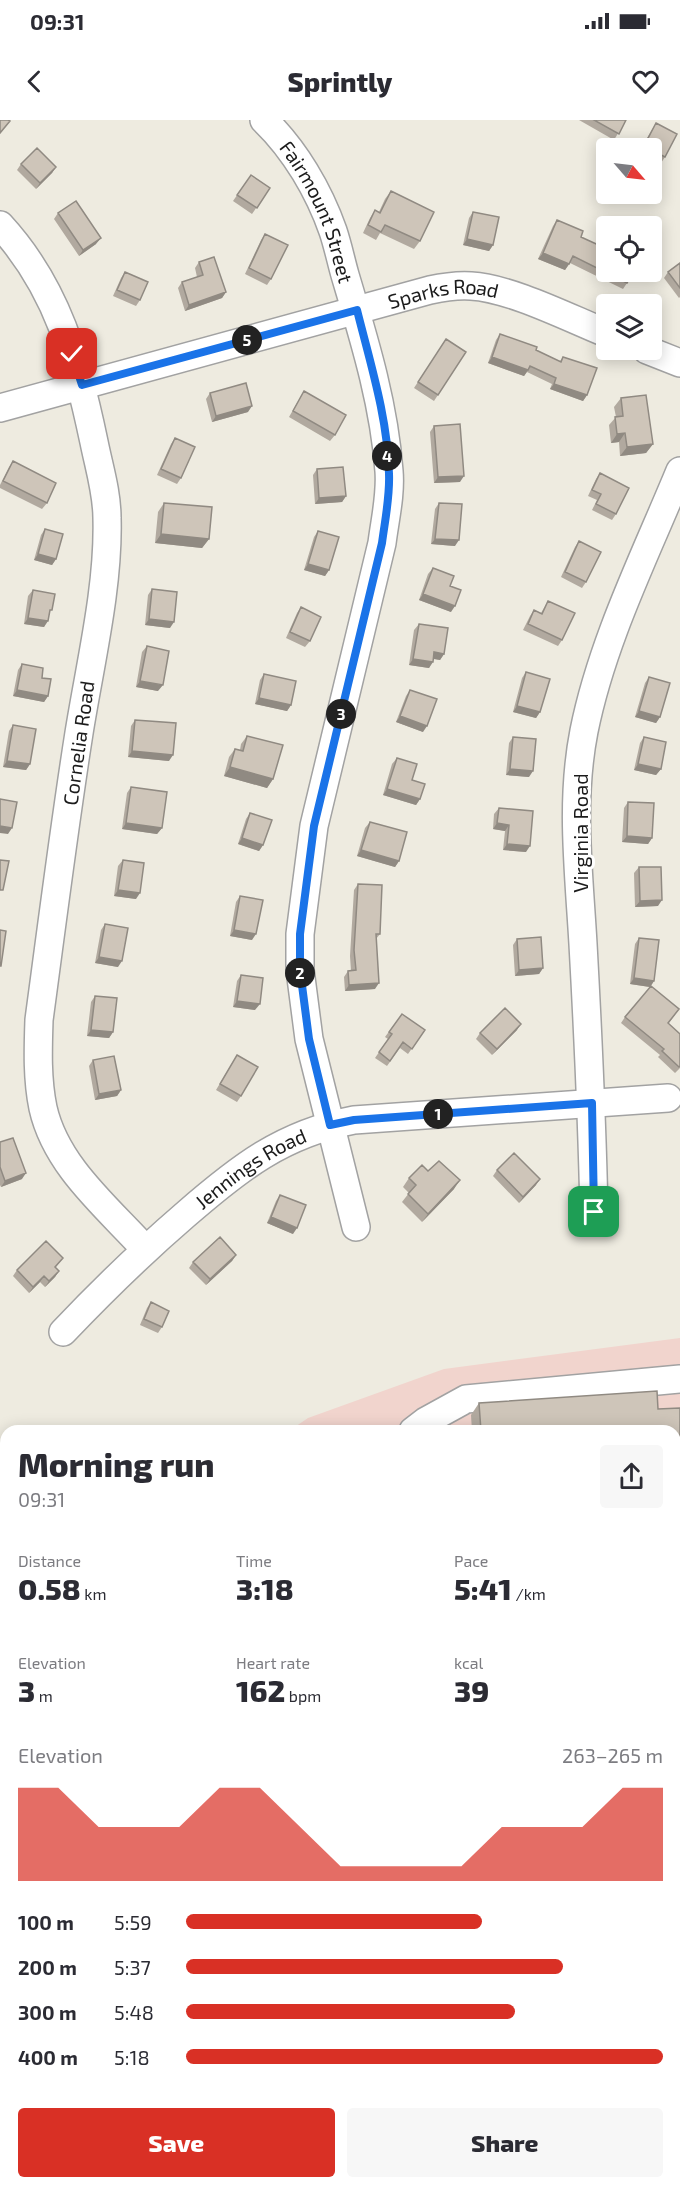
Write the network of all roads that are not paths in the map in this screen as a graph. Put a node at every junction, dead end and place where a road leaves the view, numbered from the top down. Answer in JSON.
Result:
{"nodes":[{"id":1,"x":264,"y":120,"type":"edge"},
{"id":2,"x":0,"y":225,"type":"edge"},
{"id":3,"x":357,"y":310,"type":"junction"},
{"id":4,"x":596,"y":329,"type":"edge"},
{"id":5,"x":662,"y":356,"type":"edge"},
{"id":6,"x":680,"y":363,"type":"edge"},
{"id":7,"x":82,"y":385,"type":"junction"},
{"id":8,"x":0,"y":408,"type":"edge"},
{"id":9,"x":680,"y":471,"type":"edge"},
{"id":10,"x":668,"y":1098,"type":"dead end"},
{"id":11,"x":592,"y":1103,"type":"junction"},
{"id":12,"x":330,"y":1125,"type":"junction"},
{"id":13,"x":594,"y":1212,"type":"dead end"},
{"id":14,"x":356,"y":1227,"type":"dead end"},
{"id":15,"x":145,"y":1249,"type":"junction"},
{"id":16,"x":63,"y":1332,"type":"dead end"},
{"id":17,"x":680,"y":1379,"type":"edge"},
{"id":18,"x":421,"y":1425,"type":"edge"}],
"edges":[{"from":1,"to":3,"type":"street","name":"Fairmount Street"},
{"from":2,"to":7,"type":"street","name":"Cornelia Road"},
{"from":3,"to":4,"type":"street","name":"Sparks Road"},
{"from":3,"to":7,"type":"street","name":"Sparks Road"},
{"from":3,"to":12,"type":"street","name":"Fairmount Street"},
{"from":5,"to":6,"type":"street"},
{"from":7,"to":8,"type":"street","name":"Sparks Road"},
{"from":7,"to":15,"type":"street","name":"Cornelia Road"},
{"from":9,"to":11,"type":"street","name":"Virginia Road"},
{"from":10,"to":11,"type":"street","name":"Jennings Road"},
{"from":11,"to":12,"type":"street","name":"Jennings Road"},
{"from":11,"to":13,"type":"street","name":"Virginia Road"},
{"from":12,"to":14,"type":"street","name":"Fairmount Street"},
{"from":12,"to":15,"type":"street","name":"Jennings Road"},
{"from":15,"to":16,"type":"street","name":"Jennings Road"},
{"from":17,"to":18,"type":"street"}]}
